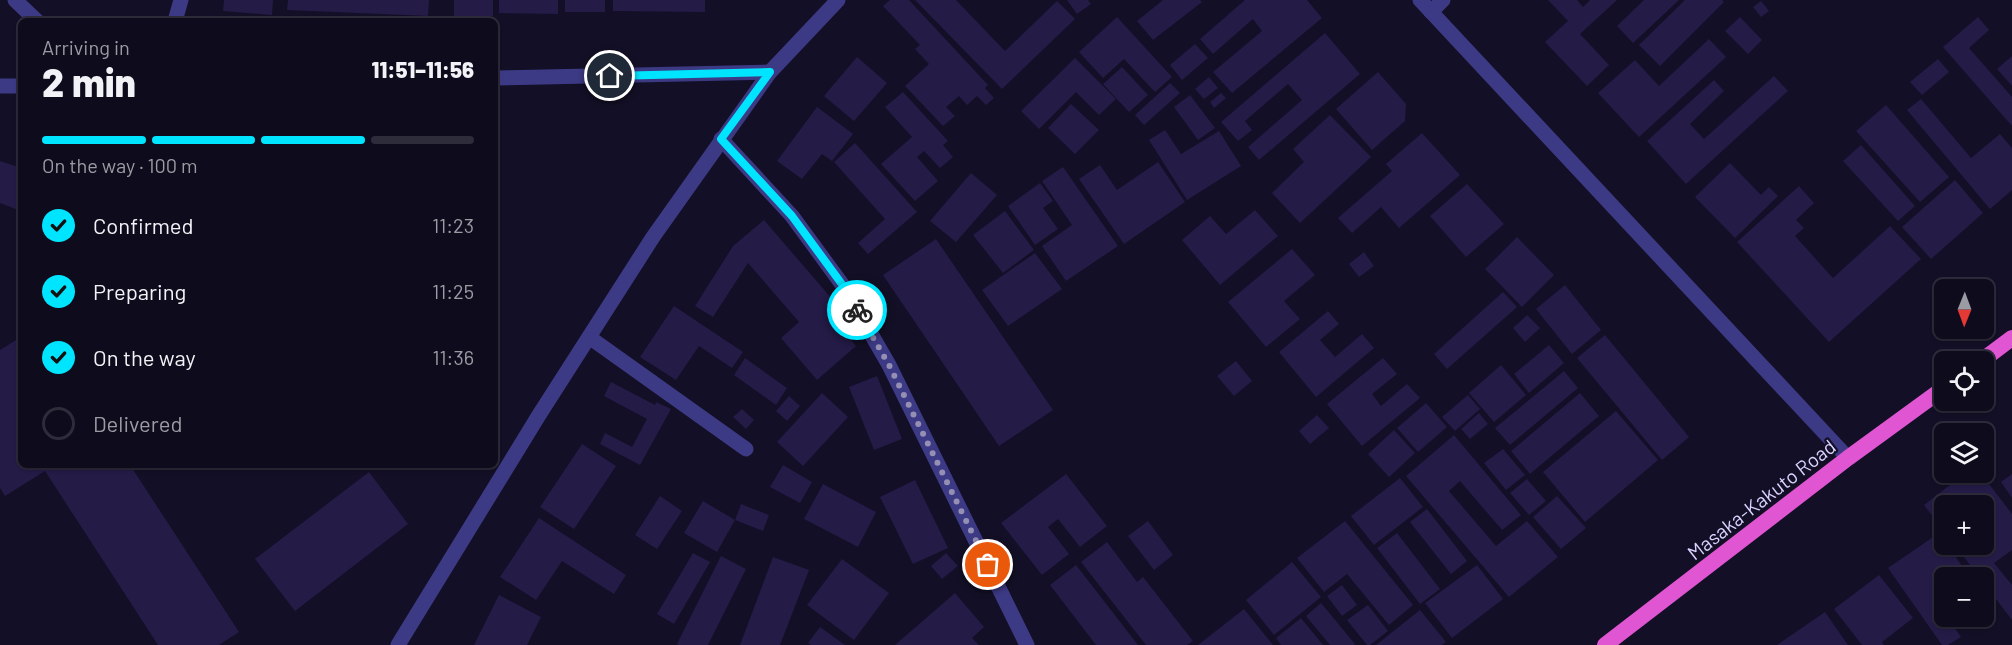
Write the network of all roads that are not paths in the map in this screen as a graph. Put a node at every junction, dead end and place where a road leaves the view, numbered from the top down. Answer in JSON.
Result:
{"nodes":[{"id":1,"x":15,"y":0,"type":"edge"},
{"id":2,"x":182,"y":0,"type":"edge"},
{"id":3,"x":838,"y":0,"type":"edge"},
{"id":4,"x":1420,"y":0,"type":"edge"},
{"id":5,"x":1443,"y":0,"type":"edge"},
{"id":6,"x":1431,"y":12,"type":"junction"},
{"id":7,"x":34,"y":18,"type":"edge"},
{"id":8,"x":176,"y":18,"type":"edge"},
{"id":9,"x":770,"y":72,"type":"junction"},
{"id":10,"x":498,"y":78,"type":"edge"},
{"id":11,"x":0,"y":86,"type":"edge"},
{"id":12,"x":18,"y":86,"type":"edge"},
{"id":13,"x":721,"y":139,"type":"junction"},
{"id":14,"x":589,"y":337,"type":"junction"},
{"id":15,"x":2012,"y":338,"type":"edge"},
{"id":16,"x":1994,"y":352,"type":"edge"},
{"id":17,"x":1934,"y":395,"type":"edge"},
{"id":18,"x":746,"y":449,"type":"dead end"},
{"id":19,"x":1848,"y":458,"type":"junction"},
{"id":20,"x":398,"y":645,"type":"edge"},
{"id":21,"x":1027,"y":645,"type":"edge"},
{"id":22,"x":1605,"y":645,"type":"edge"}],
"edges":[{"from":1,"to":7,"type":"street"},
{"from":2,"to":8,"type":"street"},
{"from":3,"to":9,"type":"street"},
{"from":4,"to":6,"type":"street"},
{"from":5,"to":6,"type":"street"},
{"from":6,"to":19,"type":"street"},
{"from":9,"to":10,"type":"street"},
{"from":9,"to":13,"type":"street"},
{"from":11,"to":12,"type":"street"},
{"from":13,"to":14,"type":"street"},
{"from":13,"to":21,"type":"street"},
{"from":14,"to":18,"type":"street"},
{"from":14,"to":20,"type":"street"},
{"from":15,"to":16,"type":"highway"},
{"from":17,"to":19,"type":"highway","name":"Masaka-Kakuto Road"},
{"from":19,"to":22,"type":"highway","name":"Masaka-Kakuto Road"}]}
